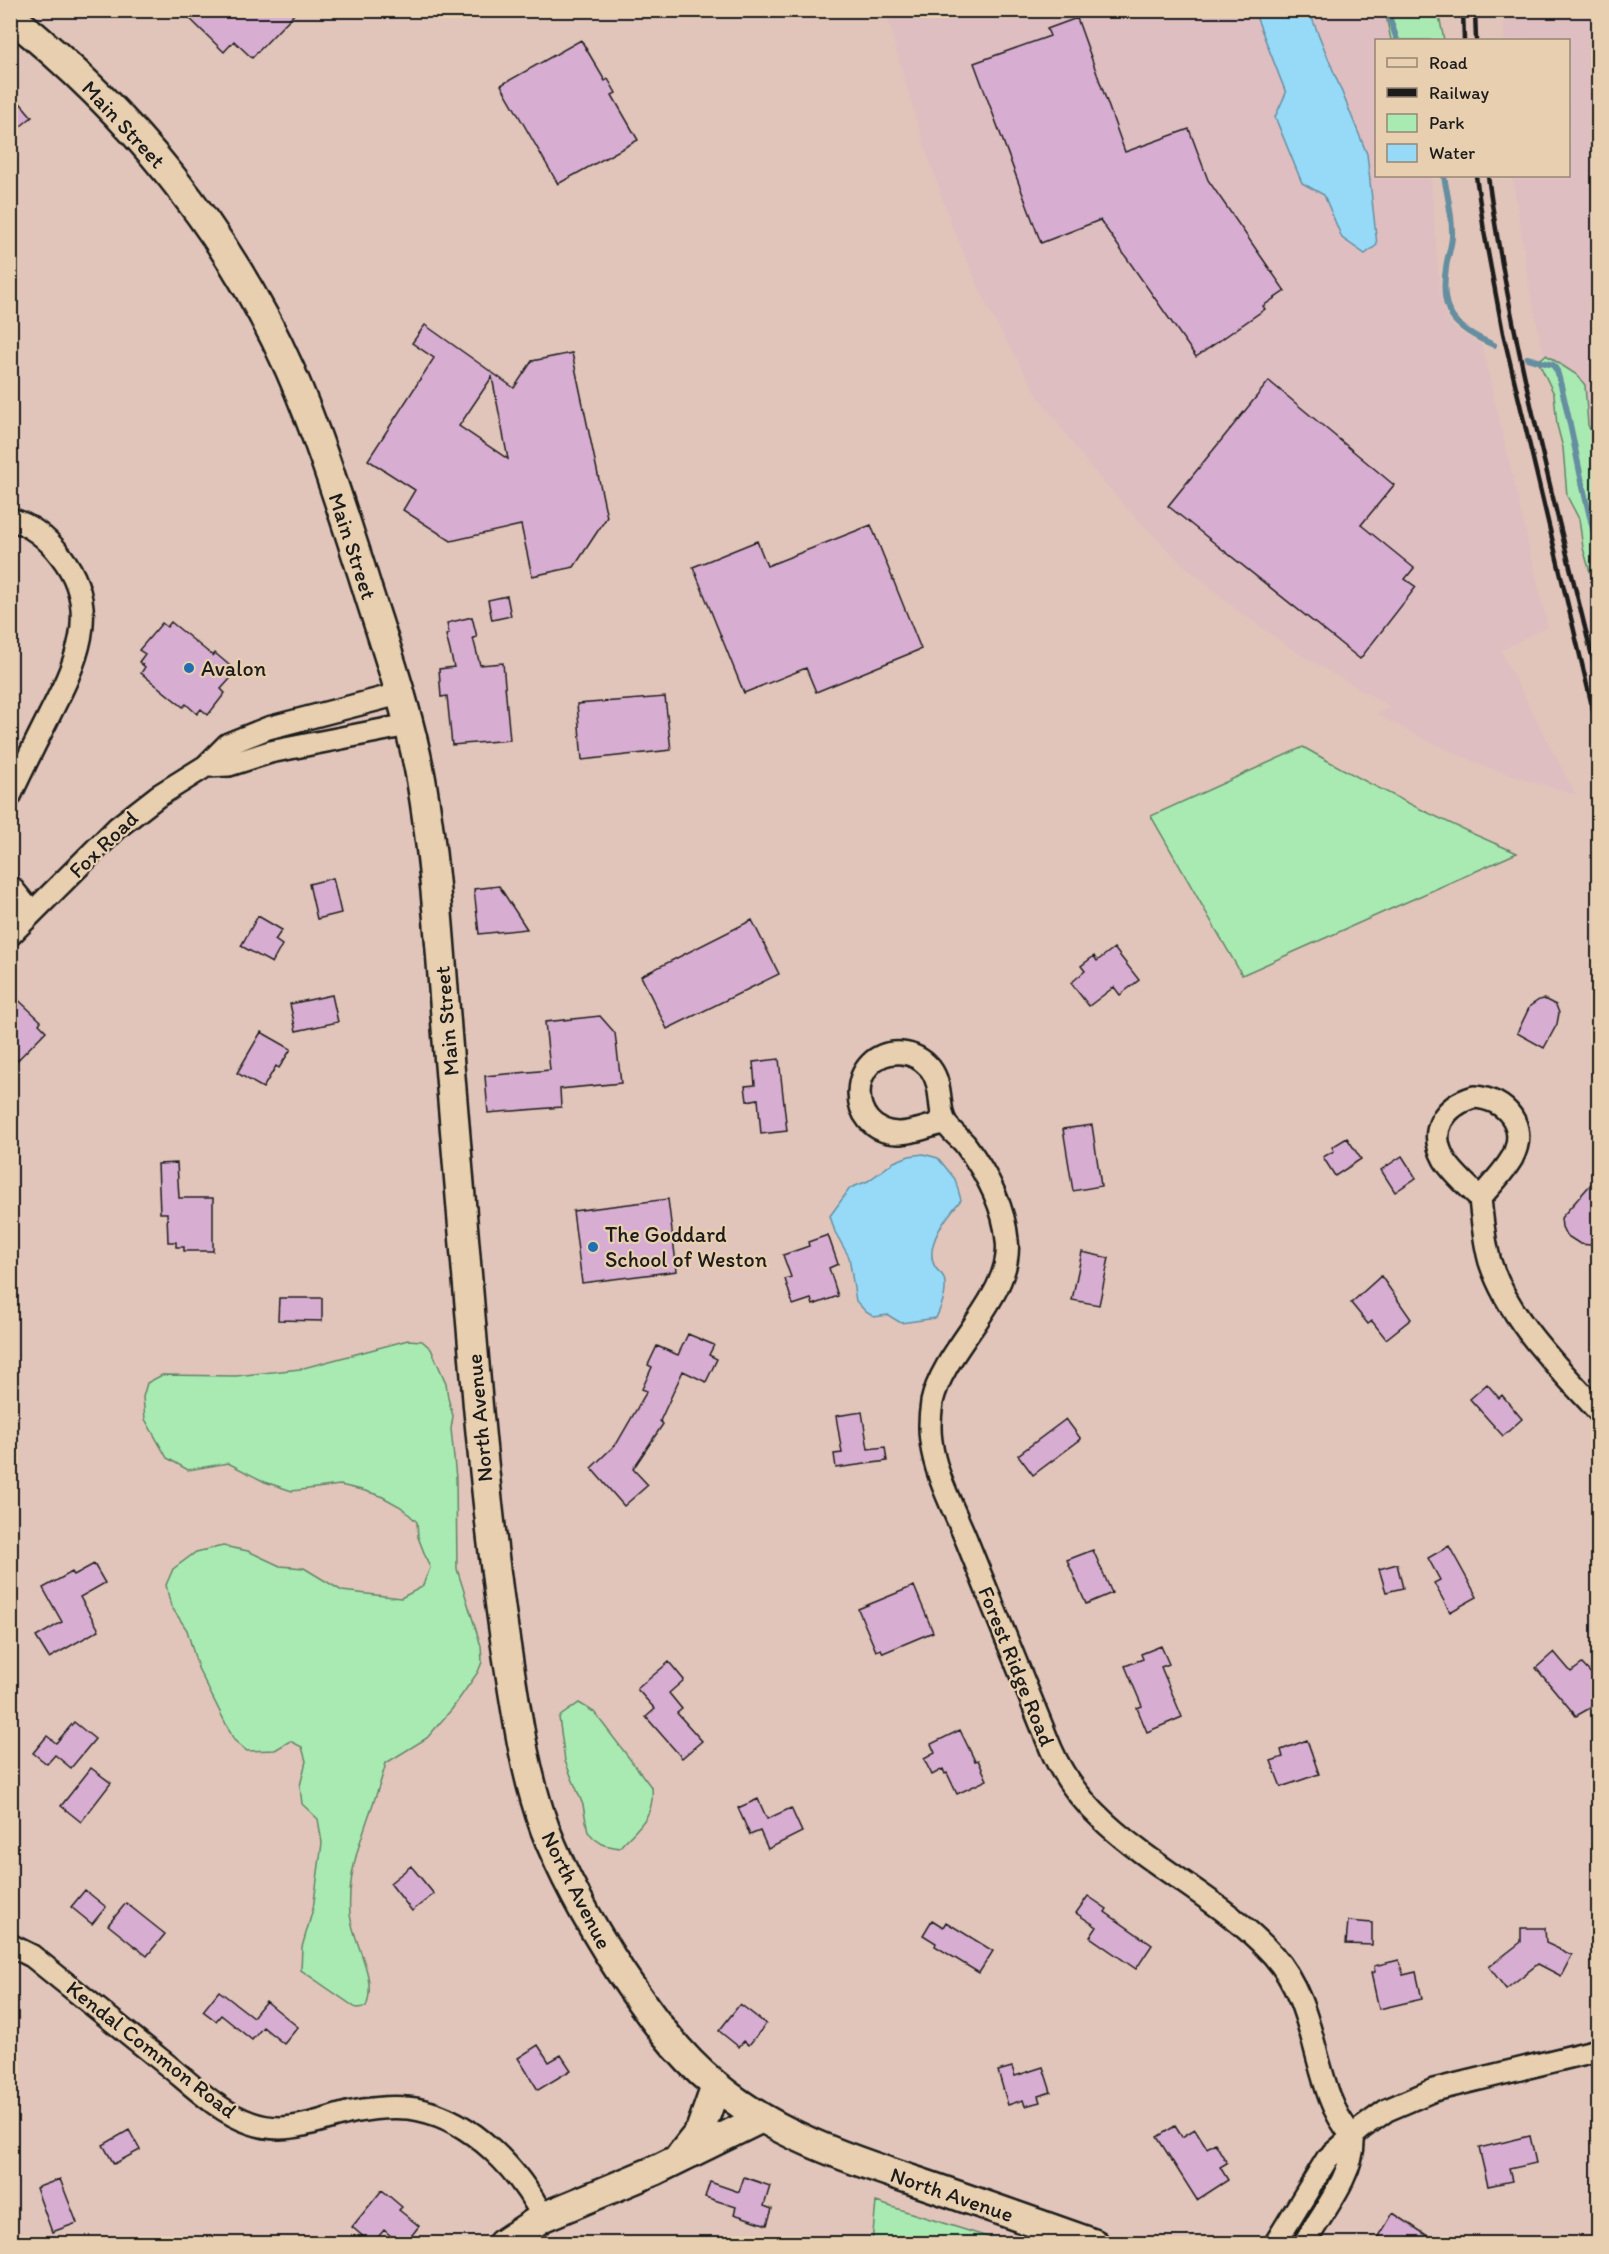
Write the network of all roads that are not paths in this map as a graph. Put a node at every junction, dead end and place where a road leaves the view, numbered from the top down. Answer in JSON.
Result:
{"nodes":[{"id":1,"x":10,"y":16,"type":"edge"},
{"id":2,"x":10,"y":519,"type":"edge"},
{"id":3,"x":399,"y":694,"type":"junction"},
{"id":4,"x":408,"y":725,"type":"junction"},
{"id":5,"x":206,"y":766,"type":"junction"},
{"id":6,"x":10,"y":796,"type":"edge"},
{"id":7,"x":10,"y":886,"type":"edge"},
{"id":8,"x":32,"y":913,"type":"junction"},
{"id":9,"x":10,"y":935,"type":"edge"},
{"id":10,"x":945,"y":1122,"type":"junction"},
{"id":11,"x":459,"y":1178,"type":"joint"},
{"id":12,"x":1480,"y":1198,"type":"junction"},
{"id":13,"x":1599,"y":1411,"type":"edge"},
{"id":14,"x":10,"y":1944,"type":"edge"},
{"id":15,"x":1599,"y":2050,"type":"edge"},
{"id":16,"x":716,"y":2086,"type":"junction"},
{"id":17,"x":762,"y":2118,"type":"junction"},
{"id":18,"x":1353,"y":2138,"type":"junction"},
{"id":19,"x":677,"y":2159,"type":"junction"},
{"id":20,"x":543,"y":2217,"type":"junction"},
{"id":21,"x":502,"y":2244,"type":"edge"},
{"id":22,"x":1095,"y":2244,"type":"edge"},
{"id":23,"x":1275,"y":2244,"type":"edge"},
{"id":24,"x":1304,"y":2244,"type":"edge"}],
"edges":[{"from":1,"to":3,"type":"main road","name":"Main Street"},
{"from":2,"to":6,"type":"street"},
{"from":3,"to":4,"type":"main road","name":"Main Street"},
{"from":3,"to":5,"type":"street","name":"Fox Road"},
{"from":4,"to":5,"type":"street","name":"Fox Road"},
{"from":4,"to":11,"type":"main road","name":"Main Street"},
{"from":5,"to":8,"type":"street","name":"Fox Road"},
{"from":7,"to":8,"type":"street"},
{"from":8,"to":9,"type":"street","name":"Fox Road"},
{"from":10,"to":10,"type":"street"},
{"from":10,"to":18,"type":"street","name":"Forest Ridge Road"},
{"from":11,"to":16,"type":"main road","name":"North Avenue"},
{"from":12,"to":12,"type":"street"},
{"from":12,"to":13,"type":"street"},
{"from":14,"to":20,"type":"street","name":"Kendal Common Road"},
{"from":15,"to":18,"type":"street"},
{"from":16,"to":17,"type":"main road","name":"North Avenue"},
{"from":16,"to":19,"type":"main road"},
{"from":17,"to":19,"type":"main road"},
{"from":17,"to":22,"type":"main road","name":"North Avenue"},
{"from":18,"to":23,"type":"street"},
{"from":18,"to":24,"type":"street"},
{"from":19,"to":20,"type":"main road"},
{"from":20,"to":21,"type":"main road"}]}
